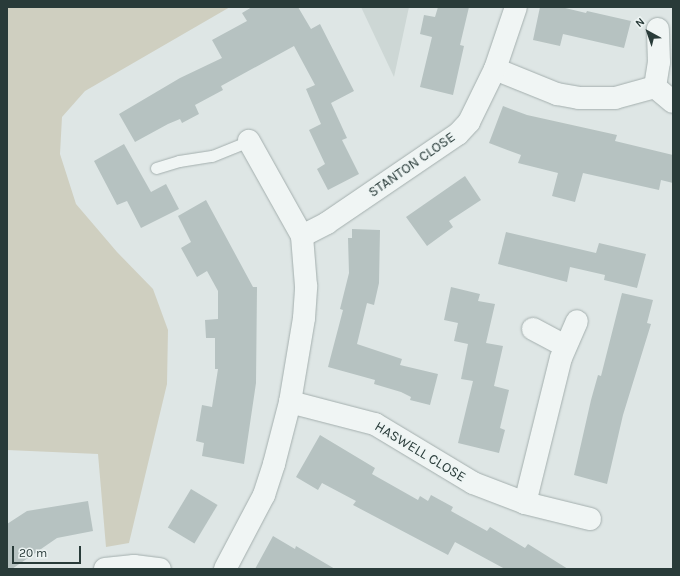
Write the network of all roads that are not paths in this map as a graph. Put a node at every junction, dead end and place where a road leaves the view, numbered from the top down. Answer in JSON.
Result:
{"nodes":[{"id":1,"x":516,"y":7,"type":"edge"},
{"id":2,"x":658,"y":29,"type":"dead end"},
{"id":3,"x":495,"y":69,"type":"junction"},
{"id":4,"x":655,"y":87,"type":"junction"},
{"id":5,"x":673,"y":102,"type":"edge"},
{"id":6,"x":249,"y":141,"type":"joint"},
{"id":7,"x":156,"y":168,"type":"dead end"},
{"id":8,"x":302,"y":236,"type":"junction"},
{"id":9,"x":577,"y":321,"type":"dead end"},
{"id":10,"x":533,"y":329,"type":"dead end"},
{"id":11,"x":565,"y":346,"type":"junction"},
{"id":12,"x":290,"y":402,"type":"junction"},
{"id":13,"x":525,"y":503,"type":"junction"},
{"id":14,"x":590,"y":519,"type":"dead end"},
{"id":15,"x":105,"y":569,"type":"edge"},
{"id":16,"x":160,"y":569,"type":"edge"},
{"id":17,"x":225,"y":569,"type":"edge"}],
"edges":[{"from":1,"to":3,"type":"street","name":"STANTON CLOSE"},
{"from":2,"to":4,"type":"street"},
{"from":3,"to":4,"type":"street"},
{"from":3,"to":8,"type":"street","name":"STANTON CLOSE"},
{"from":4,"to":5,"type":"street"},
{"from":6,"to":7,"type":"lane"},
{"from":6,"to":8,"type":"street"},
{"from":8,"to":12,"type":"street"},
{"from":9,"to":11,"type":"street"},
{"from":10,"to":11,"type":"street"},
{"from":11,"to":13,"type":"street"},
{"from":12,"to":13,"type":"street","name":"HASWELL CLOSE"},
{"from":12,"to":17,"type":"street"},
{"from":13,"to":14,"type":"street","name":"HASWELL CLOSE"},
{"from":15,"to":16,"type":"street"}]}
